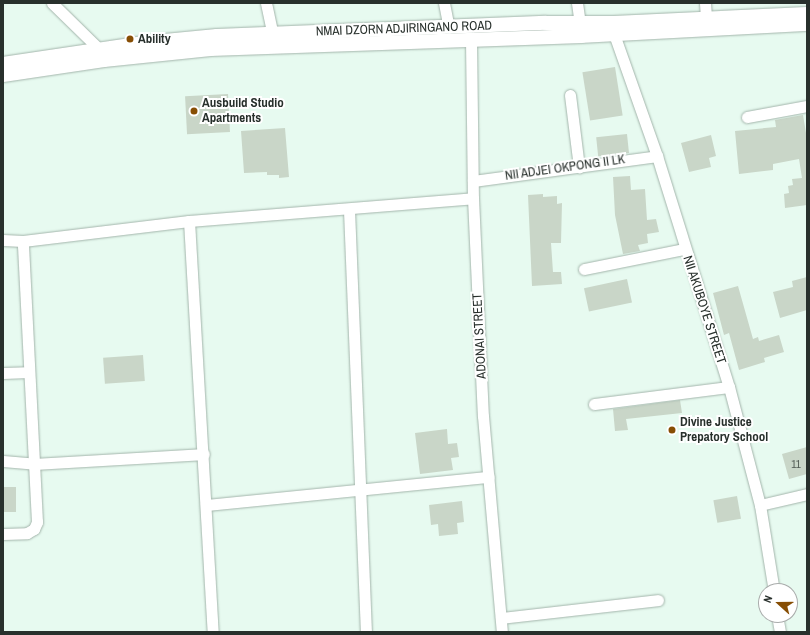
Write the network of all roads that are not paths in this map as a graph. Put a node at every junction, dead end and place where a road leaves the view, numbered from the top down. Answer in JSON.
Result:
{"nodes":[{"id":1,"x":52,"y":3,"type":"edge"},
{"id":2,"x":266,"y":3,"type":"edge"},
{"id":3,"x":444,"y":3,"type":"edge"},
{"id":4,"x":578,"y":3,"type":"edge"},
{"id":5,"x":705,"y":3,"type":"edge"},
{"id":6,"x":807,"y":14,"type":"edge"},
{"id":7,"x":706,"y":19,"type":"junction"},
{"id":8,"x":580,"y":24,"type":"junction"},
{"id":9,"x":807,"y":24,"type":"edge"},
{"id":10,"x":448,"y":28,"type":"junction"},
{"id":11,"x":546,"y":30,"type":"junction"},
{"id":12,"x":614,"y":34,"type":"junction"},
{"id":13,"x":273,"y":35,"type":"junction"},
{"id":14,"x":471,"y":39,"type":"junction"},
{"id":15,"x":99,"y":49,"type":"junction"},
{"id":16,"x":3,"y":64,"type":"edge"},
{"id":17,"x":3,"y":75,"type":"edge"},
{"id":18,"x":570,"y":95,"type":"dead end"},
{"id":19,"x":807,"y":106,"type":"edge"},
{"id":20,"x":747,"y":117,"type":"dead end"},
{"id":21,"x":657,"y":156,"type":"junction"},
{"id":22,"x":579,"y":167,"type":"junction"},
{"id":23,"x":473,"y":181,"type":"junction"},
{"id":24,"x":473,"y":198,"type":"junction"},
{"id":25,"x":349,"y":210,"type":"junction"},
{"id":26,"x":189,"y":221,"type":"junction"},
{"id":27,"x":3,"y":240,"type":"edge"},
{"id":28,"x":23,"y":241,"type":"junction"},
{"id":29,"x":684,"y":249,"type":"junction"},
{"id":30,"x":584,"y":269,"type":"dead end"},
{"id":31,"x":28,"y":372,"type":"junction"},
{"id":32,"x":3,"y":373,"type":"edge"},
{"id":33,"x":729,"y":387,"type":"junction"},
{"id":34,"x":594,"y":404,"type":"dead end"},
{"id":35,"x":204,"y":454,"type":"junction"},
{"id":36,"x":3,"y":461,"type":"edge"},
{"id":37,"x":35,"y":464,"type":"junction"},
{"id":38,"x":489,"y":477,"type":"junction"},
{"id":39,"x":360,"y":489,"type":"junction"},
{"id":40,"x":807,"y":494,"type":"edge"},
{"id":41,"x":207,"y":505,"type":"junction"},
{"id":42,"x":760,"y":505,"type":"junction"},
{"id":43,"x":3,"y":534,"type":"edge"},
{"id":44,"x":773,"y":583,"type":"edge"},
{"id":45,"x":658,"y":600,"type":"dead end"},
{"id":46,"x":502,"y":618,"type":"junction"},
{"id":47,"x":213,"y":632,"type":"edge"},
{"id":48,"x":366,"y":632,"type":"edge"},
{"id":49,"x":502,"y":632,"type":"edge"}],
"edges":[{"from":1,"to":15,"type":"street"},
{"from":2,"to":13,"type":"street"},
{"from":3,"to":10,"type":"street"},
{"from":4,"to":8,"type":"street"},
{"from":5,"to":7,"type":"street"},
{"from":6,"to":7,"type":"main road","name":"NMAI DZORN ADJIRINGANO ROAD"},
{"from":7,"to":8,"type":"main road","name":"NMAI DZORN ADJIRINGANO ROAD"},
{"from":8,"to":11,"type":"main road","name":"NMAI DZORN ADJIRINGANO ROAD"},
{"from":9,"to":12,"type":"main road","name":"NMAI DZORN ADJIRINGANO ROAD"},
{"from":10,"to":11,"type":"main road","name":"NMAI DZORN ADJIRINGANO ROAD"},
{"from":10,"to":13,"type":"main road","name":"NMAI DZORN ADJIRINGANO ROAD"},
{"from":11,"to":12,"type":"main road","name":"NMAI DZORN ADJIRINGANO ROAD"},
{"from":11,"to":14,"type":"main road","name":"NMAI DZORN ADJIRINGANO ROAD"},
{"from":12,"to":21,"type":"street","name":"NII AKUBOYE STREET"},
{"from":13,"to":15,"type":"main road","name":"NMAI DZORN ADJIRINGANO ROAD"},
{"from":14,"to":17,"type":"main road","name":"NMAI DZORN ADJIRINGANO ROAD"},
{"from":14,"to":23,"type":"street","name":"ADONAI STREET"},
{"from":15,"to":16,"type":"main road","name":"NMAI DZORN ADJIRINGANO ROAD"},
{"from":18,"to":22,"type":"street"},
{"from":19,"to":20,"type":"street"},
{"from":21,"to":22,"type":"street","name":"NII ADJEI OKPONG II LK"},
{"from":21,"to":29,"type":"street","name":"NII AKUBOYE STREET"},
{"from":22,"to":23,"type":"street","name":"NII ADJEI OKPONG II LK"},
{"from":23,"to":24,"type":"street","name":"ADONAI STREET"},
{"from":24,"to":25,"type":"street"},
{"from":24,"to":38,"type":"street","name":"ADONAI STREET"},
{"from":25,"to":26,"type":"street"},
{"from":25,"to":39,"type":"street"},
{"from":26,"to":28,"type":"street"},
{"from":26,"to":35,"type":"street"},
{"from":27,"to":28,"type":"street"},
{"from":28,"to":31,"type":"street"},
{"from":29,"to":30,"type":"street"},
{"from":29,"to":33,"type":"street","name":"NII AKUBOYE STREET"},
{"from":31,"to":32,"type":"street"},
{"from":31,"to":37,"type":"street"},
{"from":33,"to":34,"type":"street"},
{"from":33,"to":42,"type":"street","name":"NII AKUBOYE STREET"},
{"from":35,"to":37,"type":"street"},
{"from":35,"to":41,"type":"street"},
{"from":36,"to":37,"type":"street"},
{"from":37,"to":43,"type":"street"},
{"from":38,"to":39,"type":"street"},
{"from":38,"to":46,"type":"street","name":"ADONAI STREET"},
{"from":39,"to":41,"type":"street"},
{"from":39,"to":48,"type":"street"},
{"from":40,"to":42,"type":"street"},
{"from":41,"to":47,"type":"street"},
{"from":42,"to":44,"type":"street","name":"NII AKUBOYE STREET"},
{"from":45,"to":46,"type":"street"},
{"from":46,"to":49,"type":"street","name":"ADONAI STREET"}]}
